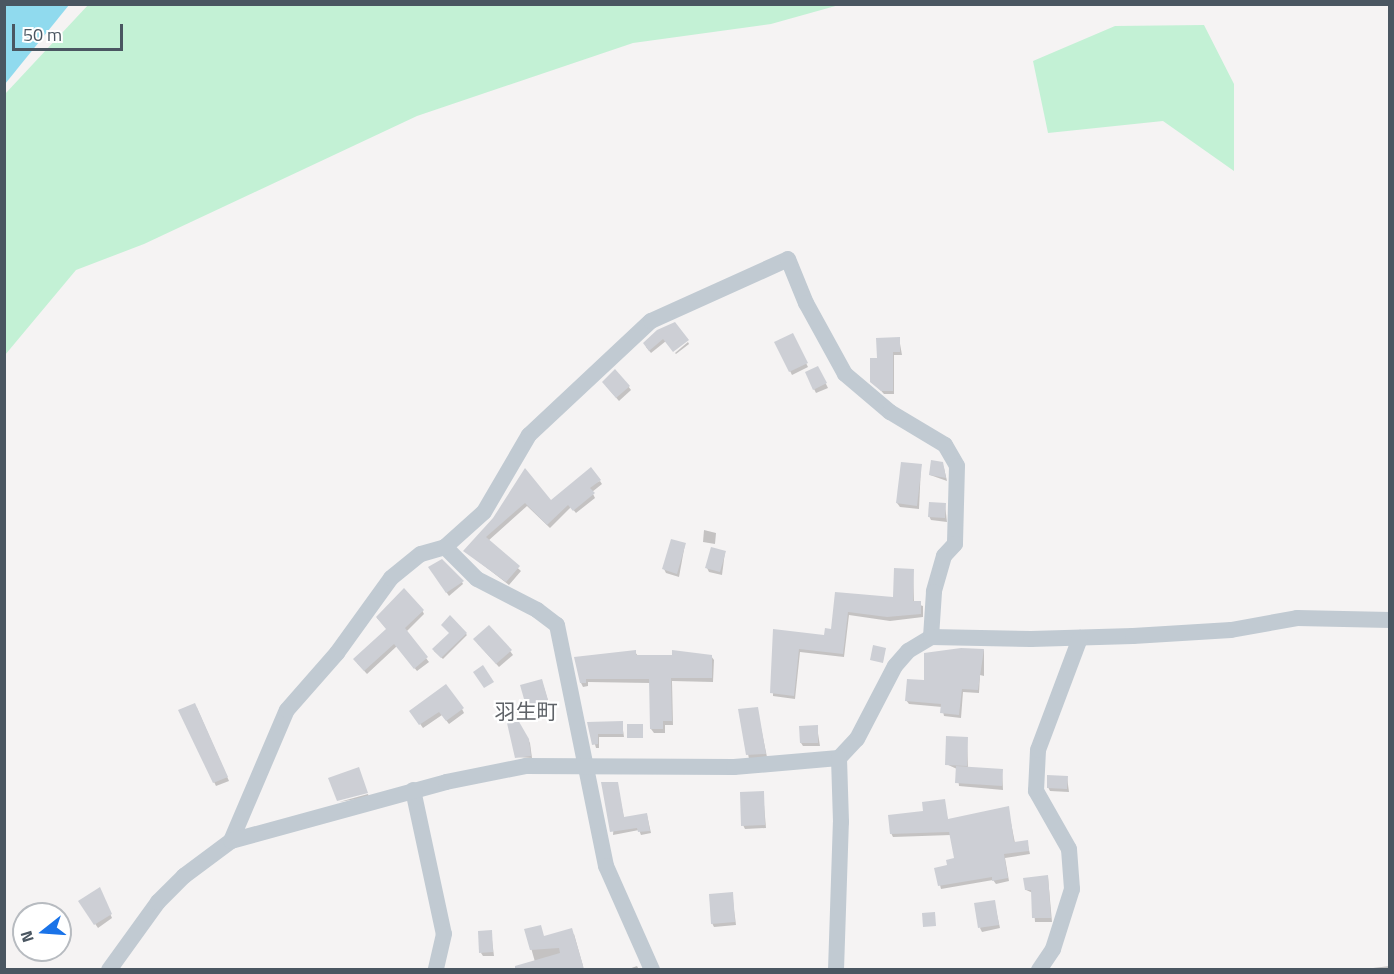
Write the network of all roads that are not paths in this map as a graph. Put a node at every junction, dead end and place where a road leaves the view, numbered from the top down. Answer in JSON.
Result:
{"nodes":[{"id":1,"x":445,"y":547,"type":"junction"},
{"id":2,"x":1389,"y":620,"type":"edge"},
{"id":3,"x":931,"y":637,"type":"junction"},
{"id":4,"x":1080,"y":638,"type":"junction"},
{"id":5,"x":839,"y":758,"type":"junction"},
{"id":6,"x":583,"y":767,"type":"junction"},
{"id":7,"x":413,"y":790,"type":"junction"},
{"id":8,"x":231,"y":841,"type":"junction"},
{"id":9,"x":109,"y":969,"type":"edge"},
{"id":10,"x":436,"y":969,"type":"edge"},
{"id":11,"x":652,"y":969,"type":"edge"},
{"id":12,"x":836,"y":969,"type":"edge"},
{"id":13,"x":1039,"y":969,"type":"edge"}],
"edges":[{"from":1,"to":3,"type":"street"},
{"from":1,"to":6,"type":"street"},
{"from":1,"to":8,"type":"street"},
{"from":2,"to":4,"type":"street"},
{"from":3,"to":4,"type":"street"},
{"from":3,"to":5,"type":"street"},
{"from":4,"to":13,"type":"street"},
{"from":5,"to":6,"type":"street"},
{"from":5,"to":12,"type":"street"},
{"from":6,"to":7,"type":"street"},
{"from":6,"to":11,"type":"street"},
{"from":7,"to":8,"type":"street"},
{"from":7,"to":10,"type":"street"},
{"from":8,"to":9,"type":"street"}]}
